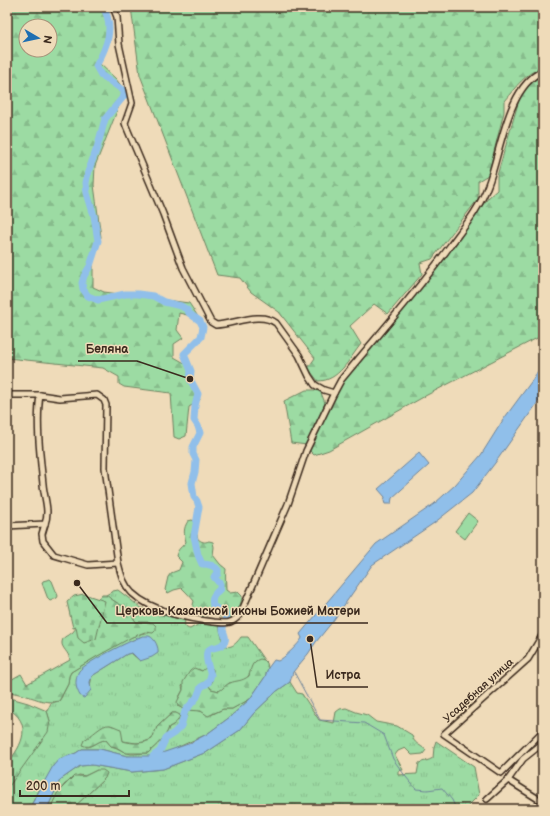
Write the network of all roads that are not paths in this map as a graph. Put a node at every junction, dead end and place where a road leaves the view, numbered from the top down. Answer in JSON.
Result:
{"nodes":[{"id":1,"x":113,"y":7,"type":"edge"},
{"id":2,"x":543,"y":71,"type":"edge"},
{"id":3,"x":334,"y":393,"type":"junction"},
{"id":4,"x":7,"y":395,"type":"edge"},
{"id":5,"x":40,"y":395,"type":"junction"},
{"id":6,"x":45,"y":524,"type":"junction"},
{"id":7,"x":7,"y":526,"type":"edge"},
{"id":8,"x":118,"y":563,"type":"junction"},
{"id":9,"x":543,"y":634,"type":"edge"},
{"id":10,"x":543,"y":731,"type":"edge"},
{"id":11,"x":543,"y":743,"type":"edge"},
{"id":12,"x":508,"y":780,"type":"junction"},
{"id":13,"x":487,"y":799,"type":"dead end"},
{"id":14,"x":543,"y":802,"type":"edge"}],
"edges":[{"from":1,"to":3,"type":"street"},
{"from":2,"to":3,"type":"street"},
{"from":3,"to":8,"type":"street"},
{"from":4,"to":5,"type":"street"},
{"from":5,"to":6,"type":"street"},
{"from":5,"to":8,"type":"street"},
{"from":6,"to":7,"type":"street"},
{"from":6,"to":8,"type":"street"},
{"from":9,"to":10,"type":"street","name":"Усадебная улица"},
{"from":11,"to":12,"type":"street"},
{"from":12,"to":13,"type":"street"},
{"from":12,"to":14,"type":"street"}]}
